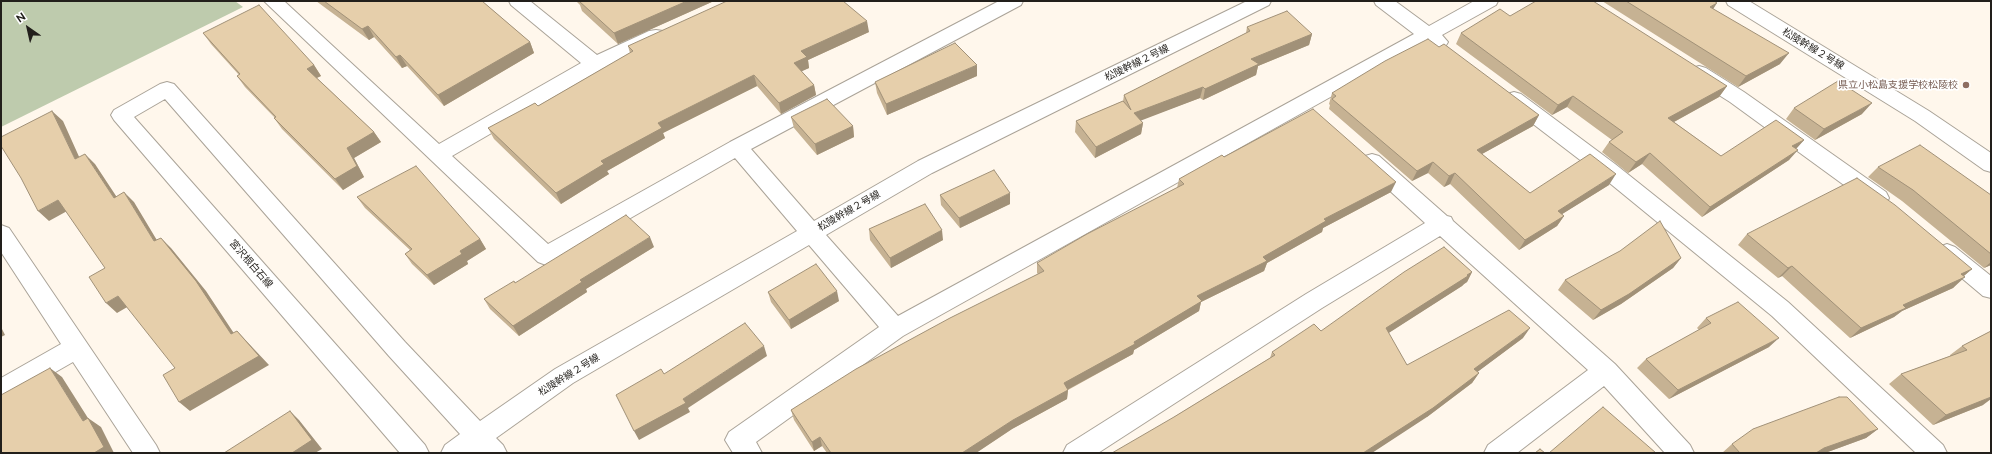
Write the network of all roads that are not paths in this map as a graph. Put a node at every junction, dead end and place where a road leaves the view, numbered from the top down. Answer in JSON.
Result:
{"nodes":[{"id":1,"x":273,"y":1,"type":"edge"},
{"id":2,"x":518,"y":1,"type":"edge"},
{"id":3,"x":1014,"y":1,"type":"edge"},
{"id":4,"x":1262,"y":1,"type":"edge"},
{"id":5,"x":1383,"y":1,"type":"edge"},
{"id":6,"x":1489,"y":1,"type":"edge"},
{"id":7,"x":1735,"y":1,"type":"edge"},
{"id":8,"x":671,"y":29,"type":"edge"},
{"id":9,"x":1428,"y":34,"type":"junction"},
{"id":10,"x":1452,"y":53,"type":"edge"},
{"id":11,"x":595,"y":64,"type":"junction"},
{"id":12,"x":1685,"y":64,"type":"edge"},
{"id":13,"x":1496,"y":85,"type":"edge"},
{"id":14,"x":1304,"y":102,"type":"junction"},
{"id":15,"x":1321,"y":117,"type":"edge"},
{"id":16,"x":737,"y":147,"type":"junction"},
{"id":17,"x":1356,"y":148,"type":"edge"},
{"id":18,"x":437,"y":154,"type":"junction"},
{"id":19,"x":1991,"y":164,"type":"edge"},
{"id":20,"x":1893,"y":208,"type":"edge"},
{"id":21,"x":1443,"y":223,"type":"junction"},
{"id":22,"x":810,"y":233,"type":"junction"},
{"id":23,"x":1,"y":234,"type":"edge"},
{"id":24,"x":1930,"y":238,"type":"edge"},
{"id":25,"x":1991,"y":289,"type":"edge"},
{"id":26,"x":895,"y":329,"type":"junction"},
{"id":27,"x":77,"y":347,"type":"junction"},
{"id":28,"x":1606,"y":371,"type":"junction"},
{"id":29,"x":1,"y":390,"type":"edge"},
{"id":30,"x":479,"y":435,"type":"junction"},
{"id":31,"x":147,"y":453,"type":"edge"},
{"id":32,"x":416,"y":453,"type":"edge"},
{"id":33,"x":454,"y":453,"type":"edge"},
{"id":34,"x":494,"y":453,"type":"edge"},
{"id":35,"x":749,"y":453,"type":"edge"},
{"id":36,"x":1076,"y":453,"type":"edge"},
{"id":37,"x":1498,"y":453,"type":"edge"},
{"id":38,"x":1681,"y":453,"type":"edge"},
{"id":39,"x":1934,"y":453,"type":"edge"}],
"edges":[{"from":1,"to":18,"type":"street"},
{"from":2,"to":11,"type":"street"},
{"from":3,"to":16,"type":"street"},
{"from":4,"to":22,"type":"street","name":"松陵幹線２号線"},
{"from":5,"to":9,"type":"street"},
{"from":6,"to":9,"type":"street"},
{"from":7,"to":19,"type":"street","name":"松陵幹線２号線"},
{"from":8,"to":11,"type":"street"},
{"from":9,"to":10,"type":"street"},
{"from":9,"to":14,"type":"street"},
{"from":11,"to":18,"type":"street"},
{"from":12,"to":20,"type":"street"},
{"from":13,"to":39,"type":"street"},
{"from":14,"to":15,"type":"street"},
{"from":14,"to":26,"type":"street"},
{"from":16,"to":18,"type":"street"},
{"from":16,"to":22,"type":"street"},
{"from":17,"to":21,"type":"street"},
{"from":21,"to":28,"type":"street"},
{"from":21,"to":36,"type":"street"},
{"from":22,"to":26,"type":"street"},
{"from":22,"to":30,"type":"street","name":"松陵幹線２号線"},
{"from":23,"to":27,"type":"street"},
{"from":24,"to":25,"type":"street"},
{"from":26,"to":35,"type":"street"},
{"from":27,"to":29,"type":"street"},
{"from":27,"to":31,"type":"street"},
{"from":28,"to":37,"type":"street"},
{"from":28,"to":38,"type":"street"},
{"from":30,"to":32,"type":"street","name":"宮沢根白石線"},
{"from":30,"to":33,"type":"street","name":"松陵幹線２号線"},
{"from":30,"to":34,"type":"street"}]}
